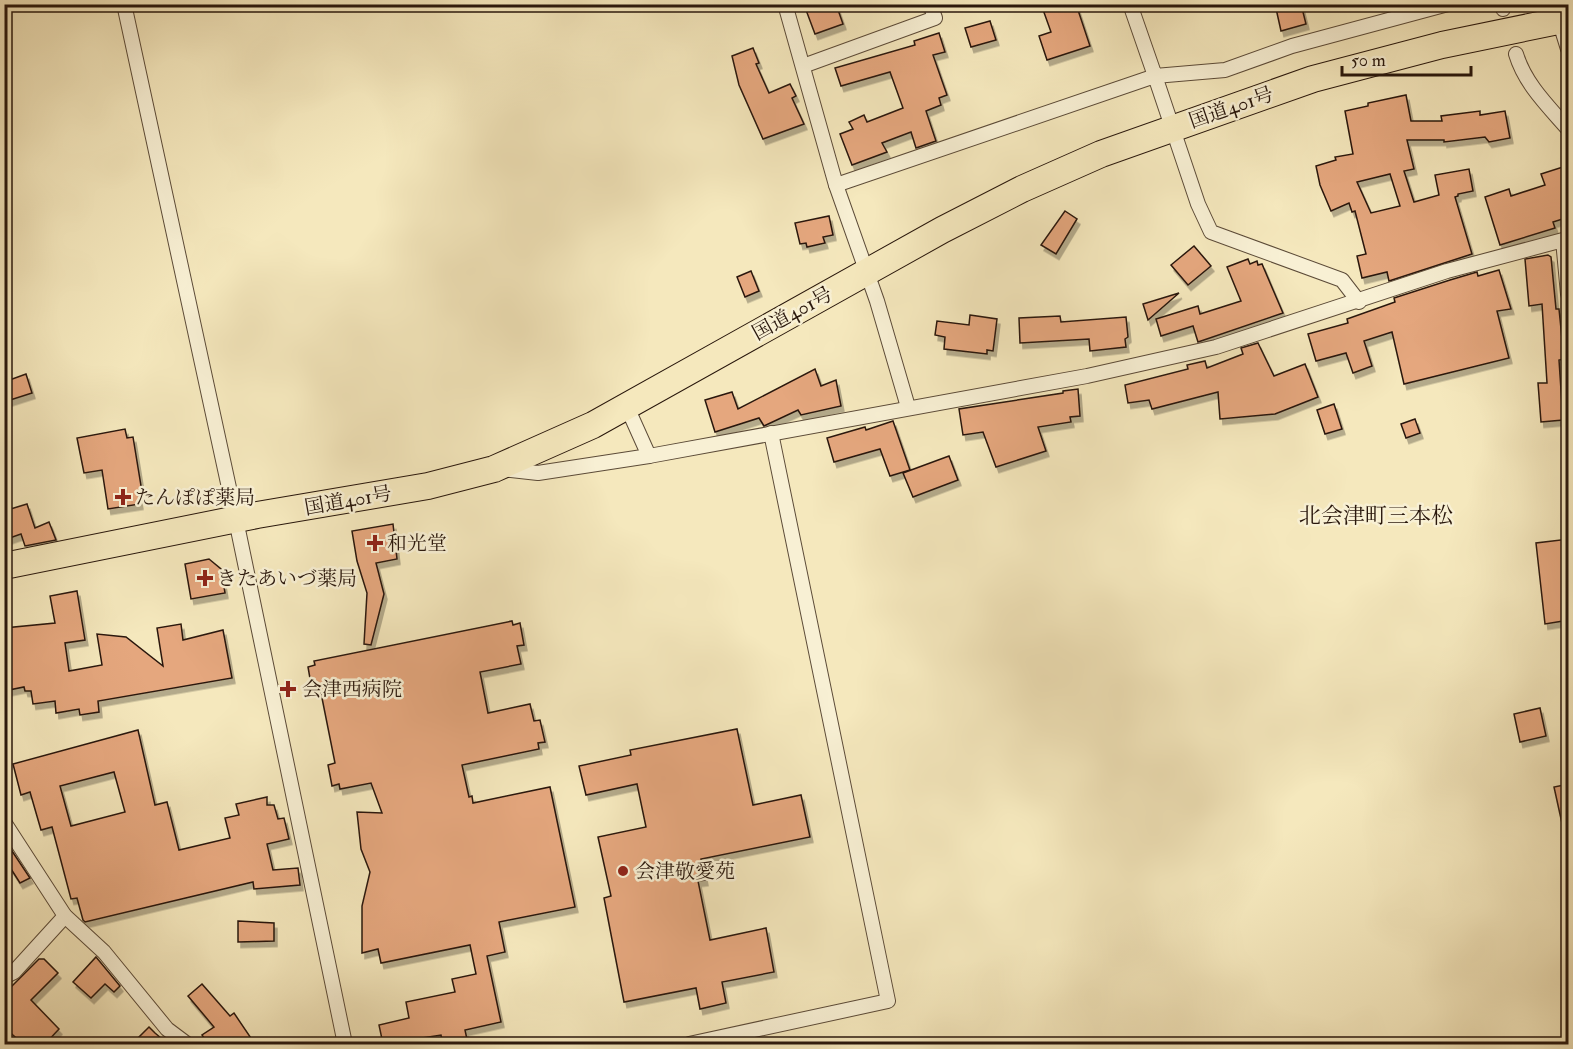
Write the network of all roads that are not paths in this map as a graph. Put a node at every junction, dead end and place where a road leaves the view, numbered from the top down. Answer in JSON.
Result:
{"nodes":[{"id":1,"x":124,"y":4,"type":"edge"},
{"id":2,"x":785,"y":4,"type":"edge"},
{"id":3,"x":930,"y":4,"type":"edge"},
{"id":4,"x":1130,"y":4,"type":"edge"},
{"id":5,"x":1448,"y":4,"type":"edge"},
{"id":6,"x":1560,"y":15,"type":"edge"},
{"id":7,"x":1569,"y":50,"type":"edge"},
{"id":8,"x":1516,"y":54,"type":"dead end"},
{"id":9,"x":803,"y":66,"type":"junction"},
{"id":10,"x":1155,"y":76,"type":"junction"},
{"id":11,"x":1173,"y":128,"type":"junction"},
{"id":12,"x":1569,"y":129,"type":"edge"},
{"id":13,"x":836,"y":185,"type":"junction"},
{"id":14,"x":1566,"y":239,"type":"edge"},
{"id":15,"x":867,"y":272,"type":"junction"},
{"id":16,"x":1569,"y":294,"type":"edge"},
{"id":17,"x":1359,"y":302,"type":"junction"},
{"id":18,"x":627,"y":407,"type":"junction"},
{"id":19,"x":908,"y":407,"type":"junction"},
{"id":20,"x":771,"y":433,"type":"junction"},
{"id":21,"x":649,"y":456,"type":"junction"},
{"id":22,"x":494,"y":469,"type":"junction"},
{"id":23,"x":236,"y":520,"type":"junction"},
{"id":24,"x":4,"y":566,"type":"edge"},
{"id":25,"x":4,"y":822,"type":"edge"},
{"id":26,"x":65,"y":916,"type":"junction"},
{"id":27,"x":4,"y":977,"type":"edge"},
{"id":28,"x":187,"y":1044,"type":"edge"},
{"id":29,"x":345,"y":1044,"type":"edge"},
{"id":30,"x":689,"y":1044,"type":"edge"}],
"edges":[{"from":1,"to":23,"type":"street"},
{"from":2,"to":9,"type":"street"},
{"from":3,"to":9,"type":"street"},
{"from":4,"to":10,"type":"street"},
{"from":5,"to":10,"type":"street"},
{"from":6,"to":7,"type":"street"},
{"from":6,"to":11,"type":"highway","name":"国道401号"},
{"from":8,"to":12,"type":"street"},
{"from":9,"to":13,"type":"street"},
{"from":10,"to":11,"type":"street"},
{"from":10,"to":13,"type":"street"},
{"from":11,"to":15,"type":"highway","name":"国道401号"},
{"from":11,"to":17,"type":"street"},
{"from":13,"to":15,"type":"street"},
{"from":14,"to":16,"type":"street"},
{"from":14,"to":17,"type":"street"},
{"from":15,"to":18,"type":"highway","name":"国道401号"},
{"from":15,"to":19,"type":"street"},
{"from":17,"to":19,"type":"street"},
{"from":18,"to":21,"type":"street"},
{"from":18,"to":22,"type":"highway","name":"国道401号"},
{"from":19,"to":20,"type":"street"},
{"from":20,"to":21,"type":"street"},
{"from":20,"to":30,"type":"street"},
{"from":21,"to":22,"type":"street"},
{"from":22,"to":23,"type":"highway","name":"国道401号"},
{"from":23,"to":24,"type":"highway","name":"国道401号"},
{"from":23,"to":29,"type":"street"},
{"from":25,"to":26,"type":"street"},
{"from":26,"to":27,"type":"street"},
{"from":26,"to":28,"type":"street"}]}
